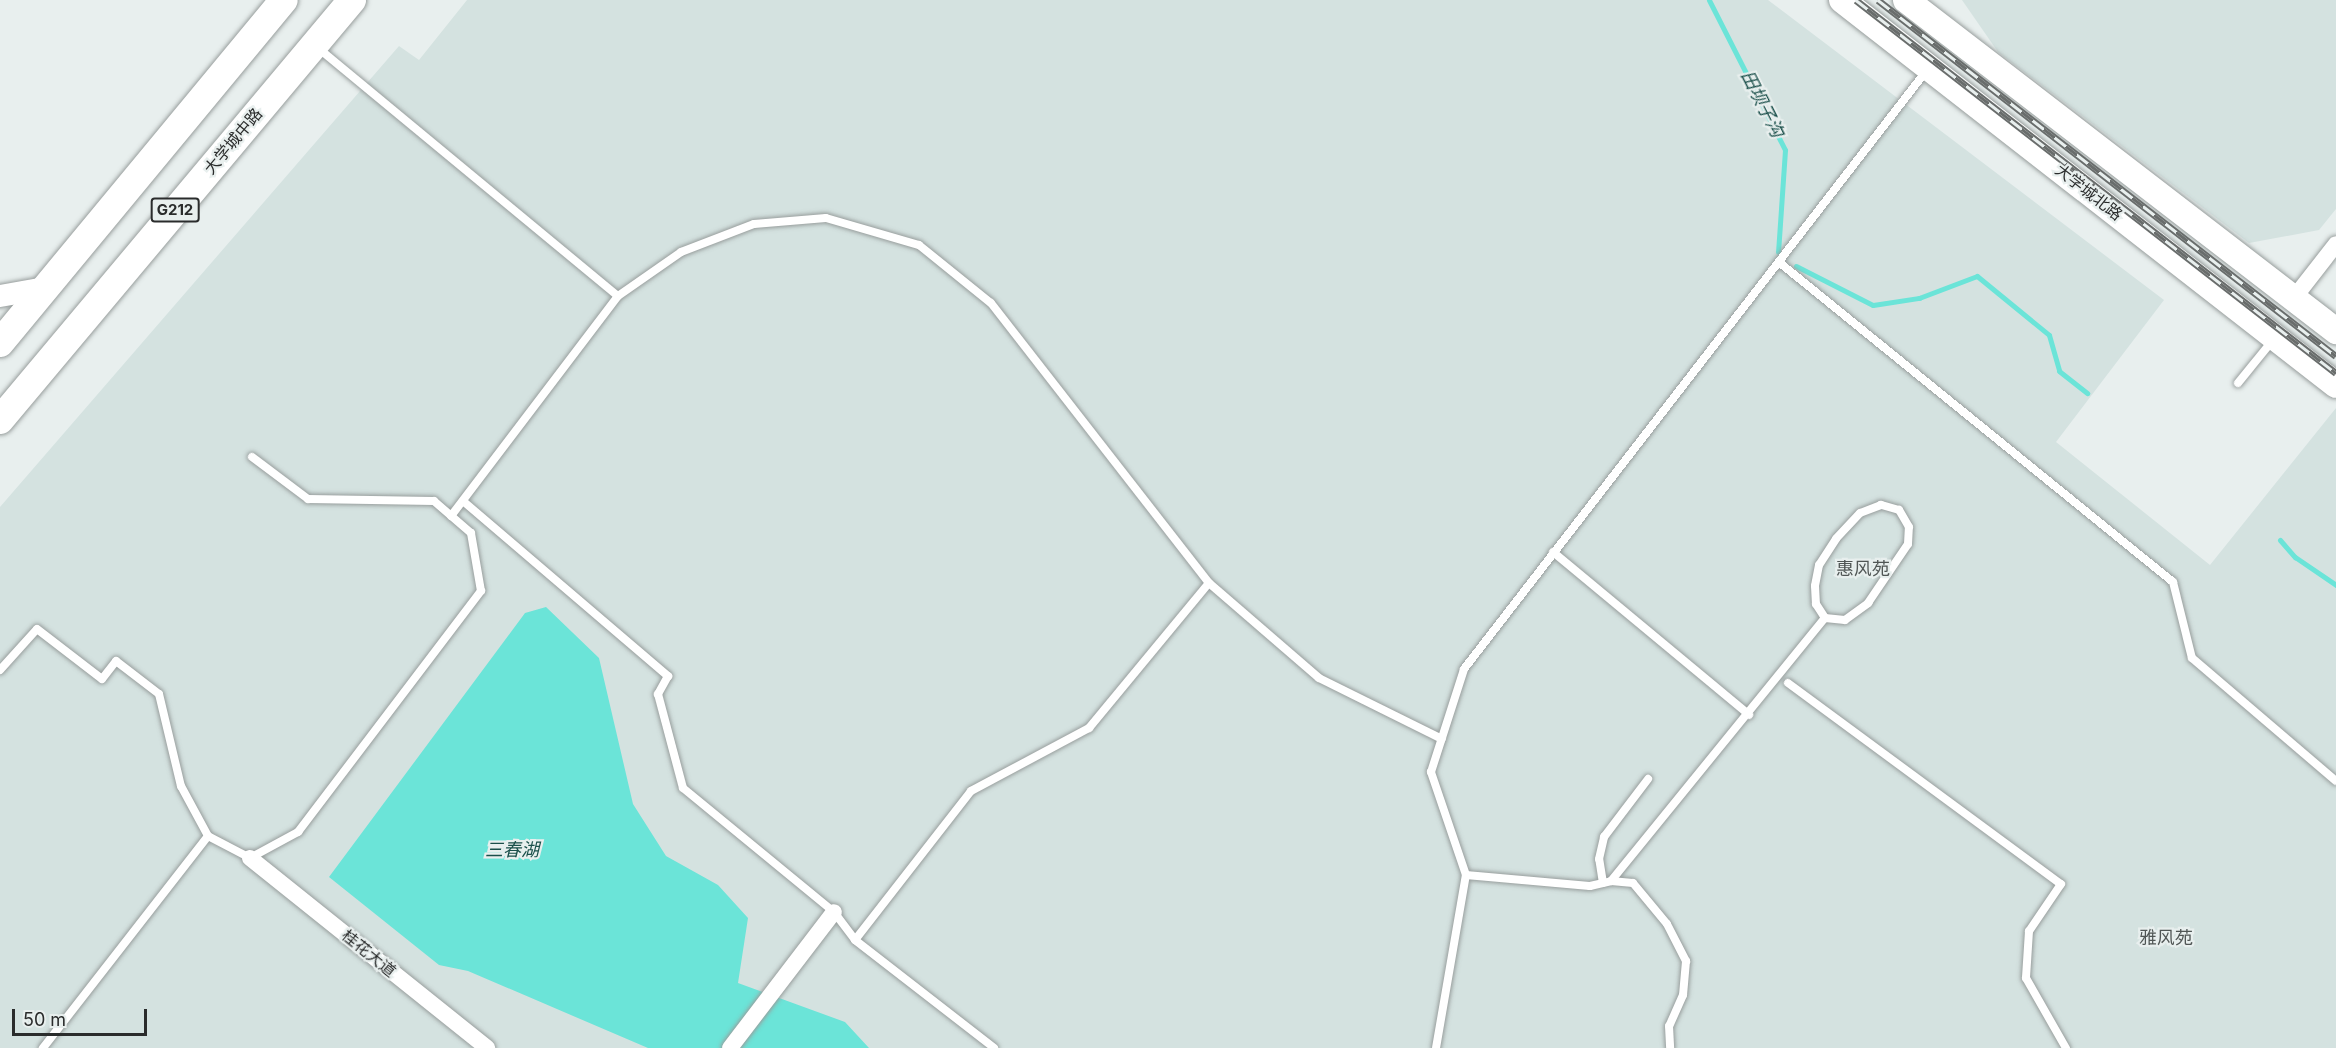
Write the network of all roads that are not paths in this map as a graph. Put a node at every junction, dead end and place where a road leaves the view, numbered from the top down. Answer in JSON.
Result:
{"nodes":[{"id":1,"x":284,"y":0,"type":"edge"},
{"id":2,"x":352,"y":0,"type":"edge"},
{"id":3,"x":1842,"y":0,"type":"edge"},
{"id":4,"x":1906,"y":0,"type":"edge"},
{"id":5,"x":314,"y":44,"type":"junction"},
{"id":6,"x":1929,"y":68,"type":"junction"},
{"id":7,"x":2336,"y":244,"type":"edge"},
{"id":8,"x":1780,"y":263,"type":"junction"},
{"id":9,"x":46,"y":288,"type":"junction"},
{"id":10,"x":0,"y":296,"type":"edge"},
{"id":11,"x":618,"y":296,"type":"junction"},
{"id":12,"x":2294,"y":298,"type":"junction"},
{"id":13,"x":2336,"y":331,"type":"edge"},
{"id":14,"x":2275,"y":337,"type":"junction"},
{"id":15,"x":0,"y":343,"type":"edge"},
{"id":16,"x":2238,"y":383,"type":"dead end"},
{"id":17,"x":2336,"y":385,"type":"edge"},
{"id":18,"x":0,"y":420,"type":"edge"},
{"id":19,"x":252,"y":457,"type":"dead end"},
{"id":20,"x":463,"y":501,"type":"junction"},
{"id":21,"x":451,"y":516,"type":"junction"},
{"id":22,"x":1553,"y":552,"type":"junction"},
{"id":23,"x":1209,"y":584,"type":"junction"},
{"id":24,"x":1825,"y":618,"type":"junction"},
{"id":25,"x":0,"y":670,"type":"edge"},
{"id":26,"x":1788,"y":683,"type":"dead end"},
{"id":27,"x":1749,"y":715,"type":"junction"},
{"id":28,"x":1442,"y":739,"type":"junction"},
{"id":29,"x":1648,"y":779,"type":"dead end"},
{"id":30,"x":2336,"y":781,"type":"edge"},
{"id":31,"x":208,"y":836,"type":"junction"},
{"id":32,"x":250,"y":858,"type":"junction"},
{"id":33,"x":1466,"y":875,"type":"junction"},
{"id":34,"x":1607,"y":882,"type":"junction"},
{"id":35,"x":834,"y":912,"type":"junction"},
{"id":36,"x":855,"y":939,"type":"junction"},
{"id":37,"x":43,"y":1048,"type":"edge"},
{"id":38,"x":487,"y":1048,"type":"edge"},
{"id":39,"x":730,"y":1048,"type":"edge"},
{"id":40,"x":994,"y":1048,"type":"edge"},
{"id":41,"x":1436,"y":1048,"type":"edge"},
{"id":42,"x":1670,"y":1048,"type":"edge"},
{"id":43,"x":2066,"y":1048,"type":"edge"}],
"edges":[{"from":1,"to":9,"type":"highway","number":"G212"},
{"from":2,"to":5,"type":"highway","name":"大学城中路","number":"G212"},
{"from":3,"to":6,"type":"main road","name":"大学城北路"},
{"from":4,"to":12,"type":"main road"},
{"from":5,"to":11,"type":"lane"},
{"from":5,"to":18,"type":"highway","name":"大学城中路","number":"G212"},
{"from":6,"to":8,"type":"lane"},
{"from":6,"to":14,"type":"main road","name":"大学城北路"},
{"from":7,"to":12,"type":"street"},
{"from":8,"to":22,"type":"lane"},
{"from":8,"to":30,"type":"lane"},
{"from":9,"to":10,"type":"street"},
{"from":9,"to":15,"type":"highway","number":"G212"},
{"from":11,"to":20,"type":"lane"},
{"from":11,"to":23,"type":"lane"},
{"from":12,"to":13,"type":"main road"},
{"from":14,"to":16,"type":"lane"},
{"from":14,"to":17,"type":"main road","name":"大学城北路"},
{"from":19,"to":21,"type":"lane"},
{"from":20,"to":21,"type":"lane"},
{"from":20,"to":35,"type":"lane"},
{"from":21,"to":32,"type":"lane"},
{"from":22,"to":27,"type":"lane"},
{"from":22,"to":28,"type":"lane"},
{"from":23,"to":28,"type":"lane"},
{"from":23,"to":36,"type":"lane"},
{"from":24,"to":24,"type":"lane"},
{"from":24,"to":27,"type":"lane"},
{"from":25,"to":31,"type":"lane"},
{"from":26,"to":43,"type":"lane"},
{"from":27,"to":34,"type":"lane"},
{"from":28,"to":33,"type":"lane"},
{"from":29,"to":34,"type":"lane"},
{"from":31,"to":32,"type":"lane"},
{"from":31,"to":37,"type":"lane"},
{"from":32,"to":38,"type":"street","name":"桂花大道"},
{"from":33,"to":34,"type":"lane"},
{"from":33,"to":41,"type":"lane"},
{"from":34,"to":42,"type":"lane"},
{"from":35,"to":36,"type":"lane"},
{"from":35,"to":39,"type":"street"},
{"from":36,"to":40,"type":"lane"}]}
